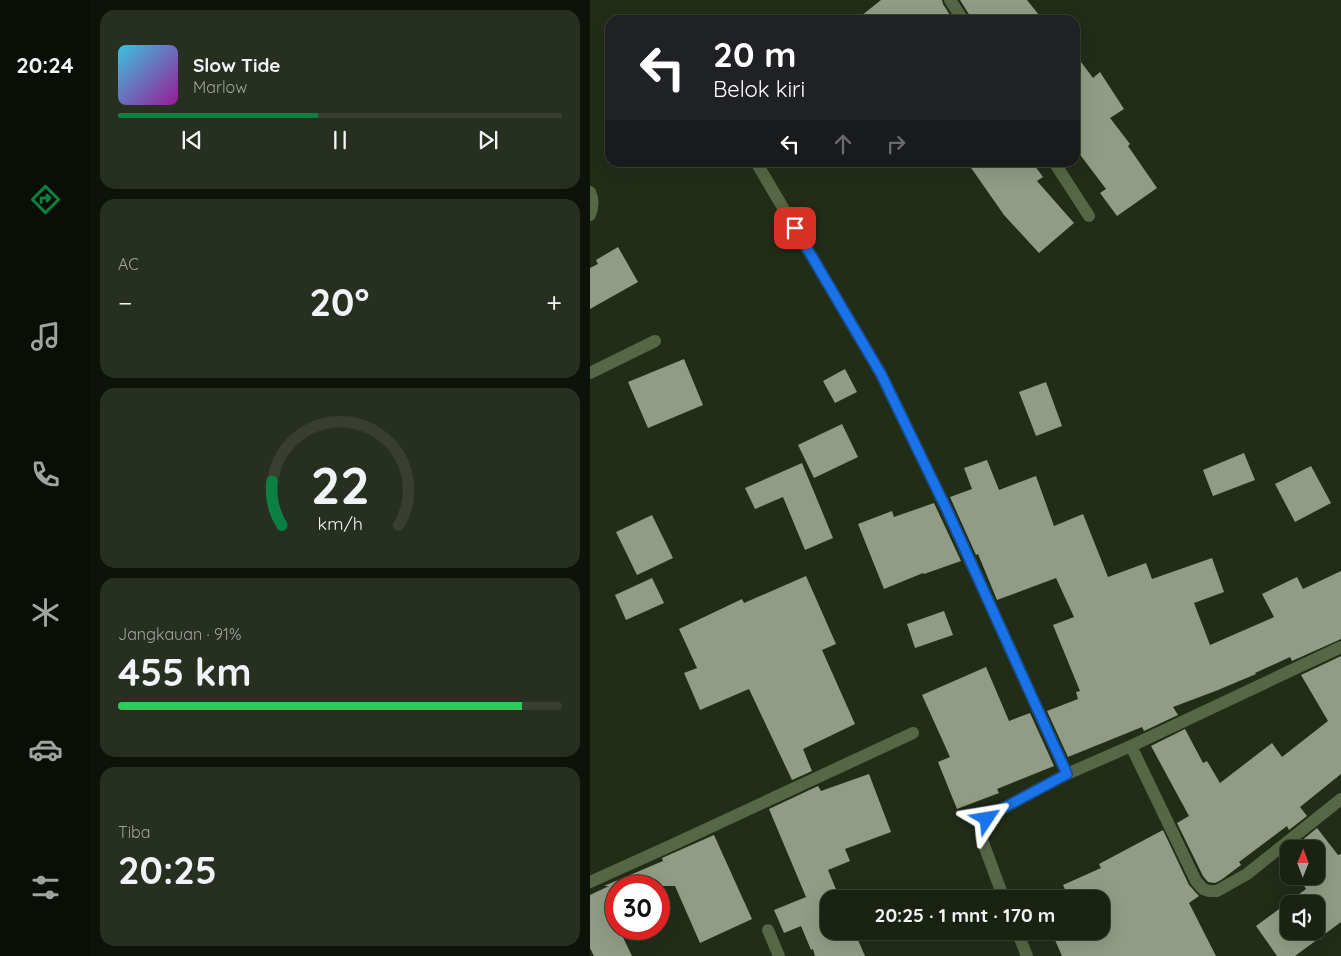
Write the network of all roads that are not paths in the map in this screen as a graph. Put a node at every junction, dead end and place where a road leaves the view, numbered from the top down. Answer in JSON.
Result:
{"nodes":[{"id":1,"x":950,"y":0,"type":"edge"},
{"id":2,"x":960,"y":15,"type":"edge"},
{"id":3,"x":759,"y":167,"type":"edge"},
{"id":4,"x":1057,"y":167,"type":"edge"},
{"id":5,"x":590,"y":192,"type":"edge"},
{"id":6,"x":590,"y":215,"type":"edge"},
{"id":7,"x":1089,"y":216,"type":"dead end"},
{"id":8,"x":655,"y":340,"type":"dead end"},
{"id":9,"x":590,"y":372,"type":"edge"},
{"id":10,"x":1341,"y":647,"type":"edge"},
{"id":11,"x":912,"y":733,"type":"dead end"},
{"id":12,"x":1131,"y":746,"type":"junction"},
{"id":13,"x":1067,"y":774,"type":"junction"},
{"id":14,"x":1341,"y":799,"type":"edge"},
{"id":15,"x":590,"y":882,"type":"edge"},
{"id":16,"x":1000,"y":890,"type":"edge"},
{"id":17,"x":768,"y":930,"type":"dead end"},
{"id":18,"x":1021,"y":940,"type":"edge"},
{"id":19,"x":779,"y":956,"type":"edge"},
{"id":20,"x":1027,"y":956,"type":"edge"}],
"edges":[{"from":1,"to":2,"type":"street"},
{"from":3,"to":13,"type":"street"},
{"from":4,"to":7,"type":"street"},
{"from":5,"to":6,"type":"street"},
{"from":8,"to":9,"type":"street"},
{"from":10,"to":12,"type":"street"},
{"from":11,"to":15,"type":"street"},
{"from":12,"to":13,"type":"street"},
{"from":12,"to":14,"type":"street"},
{"from":13,"to":16,"type":"street"},
{"from":17,"to":19,"type":"street"},
{"from":18,"to":20,"type":"street"}]}
